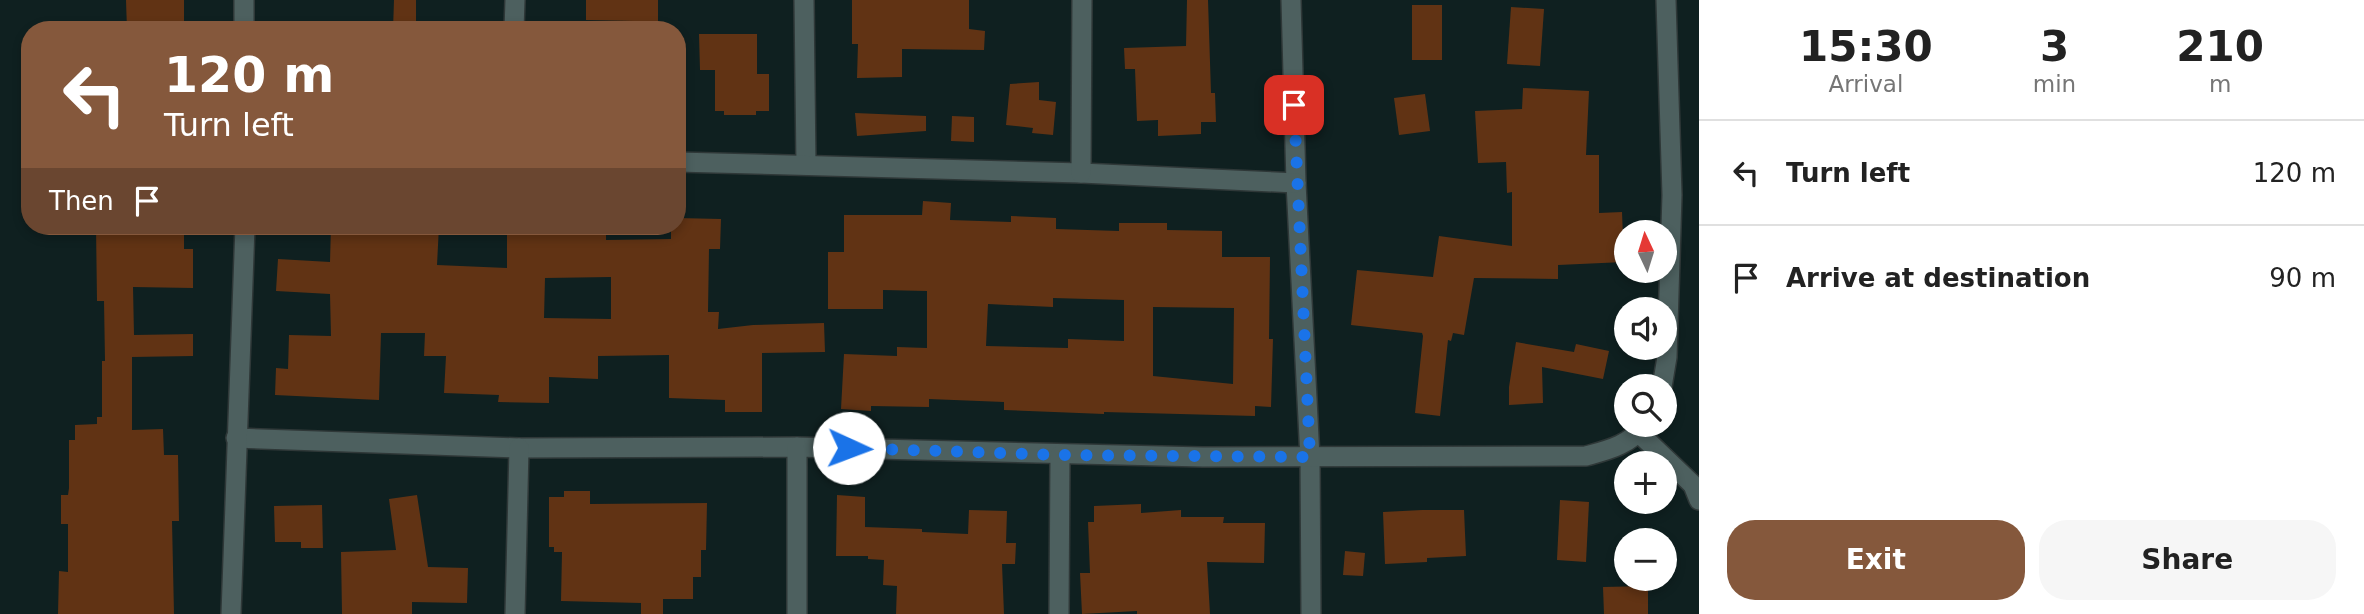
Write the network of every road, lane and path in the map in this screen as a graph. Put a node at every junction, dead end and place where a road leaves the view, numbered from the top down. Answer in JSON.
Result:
{"nodes":[{"id":1,"x":244,"y":0,"type":"edge"},
{"id":2,"x":515,"y":0,"type":"edge"},
{"id":3,"x":804,"y":0,"type":"edge"},
{"id":4,"x":1082,"y":0,"type":"edge"},
{"id":5,"x":1291,"y":0,"type":"edge"},
{"id":6,"x":1666,"y":0,"type":"edge"},
{"id":7,"x":244,"y":21,"type":"edge"},
{"id":8,"x":514,"y":21,"type":"edge"},
{"id":9,"x":686,"y":162,"type":"edge"},
{"id":10,"x":806,"y":165,"type":"junction"},
{"id":11,"x":1081,"y":173,"type":"junction"},
{"id":12,"x":1296,"y":183,"type":"junction"},
{"id":13,"x":245,"y":235,"type":"edge"},
{"id":14,"x":1664,"y":374,"type":"edge"},
{"id":15,"x":1631,"y":437,"type":"edge"},
{"id":16,"x":1648,"y":437,"type":"edge"},
{"id":17,"x":236,"y":438,"type":"junction"},
{"id":18,"x":797,"y":447,"type":"junction"},
{"id":19,"x":519,"y":448,"type":"junction"},
{"id":20,"x":1060,"y":455,"type":"junction"},
{"id":21,"x":1310,"y":457,"type":"junction"},
{"id":22,"x":1699,"y":500,"type":"edge"},
{"id":23,"x":231,"y":614,"type":"edge"},
{"id":24,"x":515,"y":614,"type":"edge"},
{"id":25,"x":797,"y":614,"type":"edge"},
{"id":26,"x":1059,"y":614,"type":"edge"},
{"id":27,"x":1311,"y":614,"type":"edge"}],
"edges":[{"from":1,"to":7,"type":"street"},
{"from":2,"to":8,"type":"street"},
{"from":3,"to":10,"type":"street"},
{"from":4,"to":11,"type":"street"},
{"from":5,"to":12,"type":"street"},
{"from":6,"to":14,"type":"street"},
{"from":9,"to":10,"type":"street"},
{"from":10,"to":11,"type":"street"},
{"from":11,"to":12,"type":"street"},
{"from":12,"to":21,"type":"street"},
{"from":13,"to":17,"type":"street"},
{"from":15,"to":21,"type":"street"},
{"from":16,"to":22,"type":"street"},
{"from":17,"to":19,"type":"street"},
{"from":17,"to":23,"type":"street"},
{"from":18,"to":19,"type":"street"},
{"from":18,"to":20,"type":"street"},
{"from":18,"to":25,"type":"street"},
{"from":19,"to":24,"type":"street"},
{"from":20,"to":21,"type":"street"},
{"from":20,"to":26,"type":"street"},
{"from":21,"to":27,"type":"street"}]}
